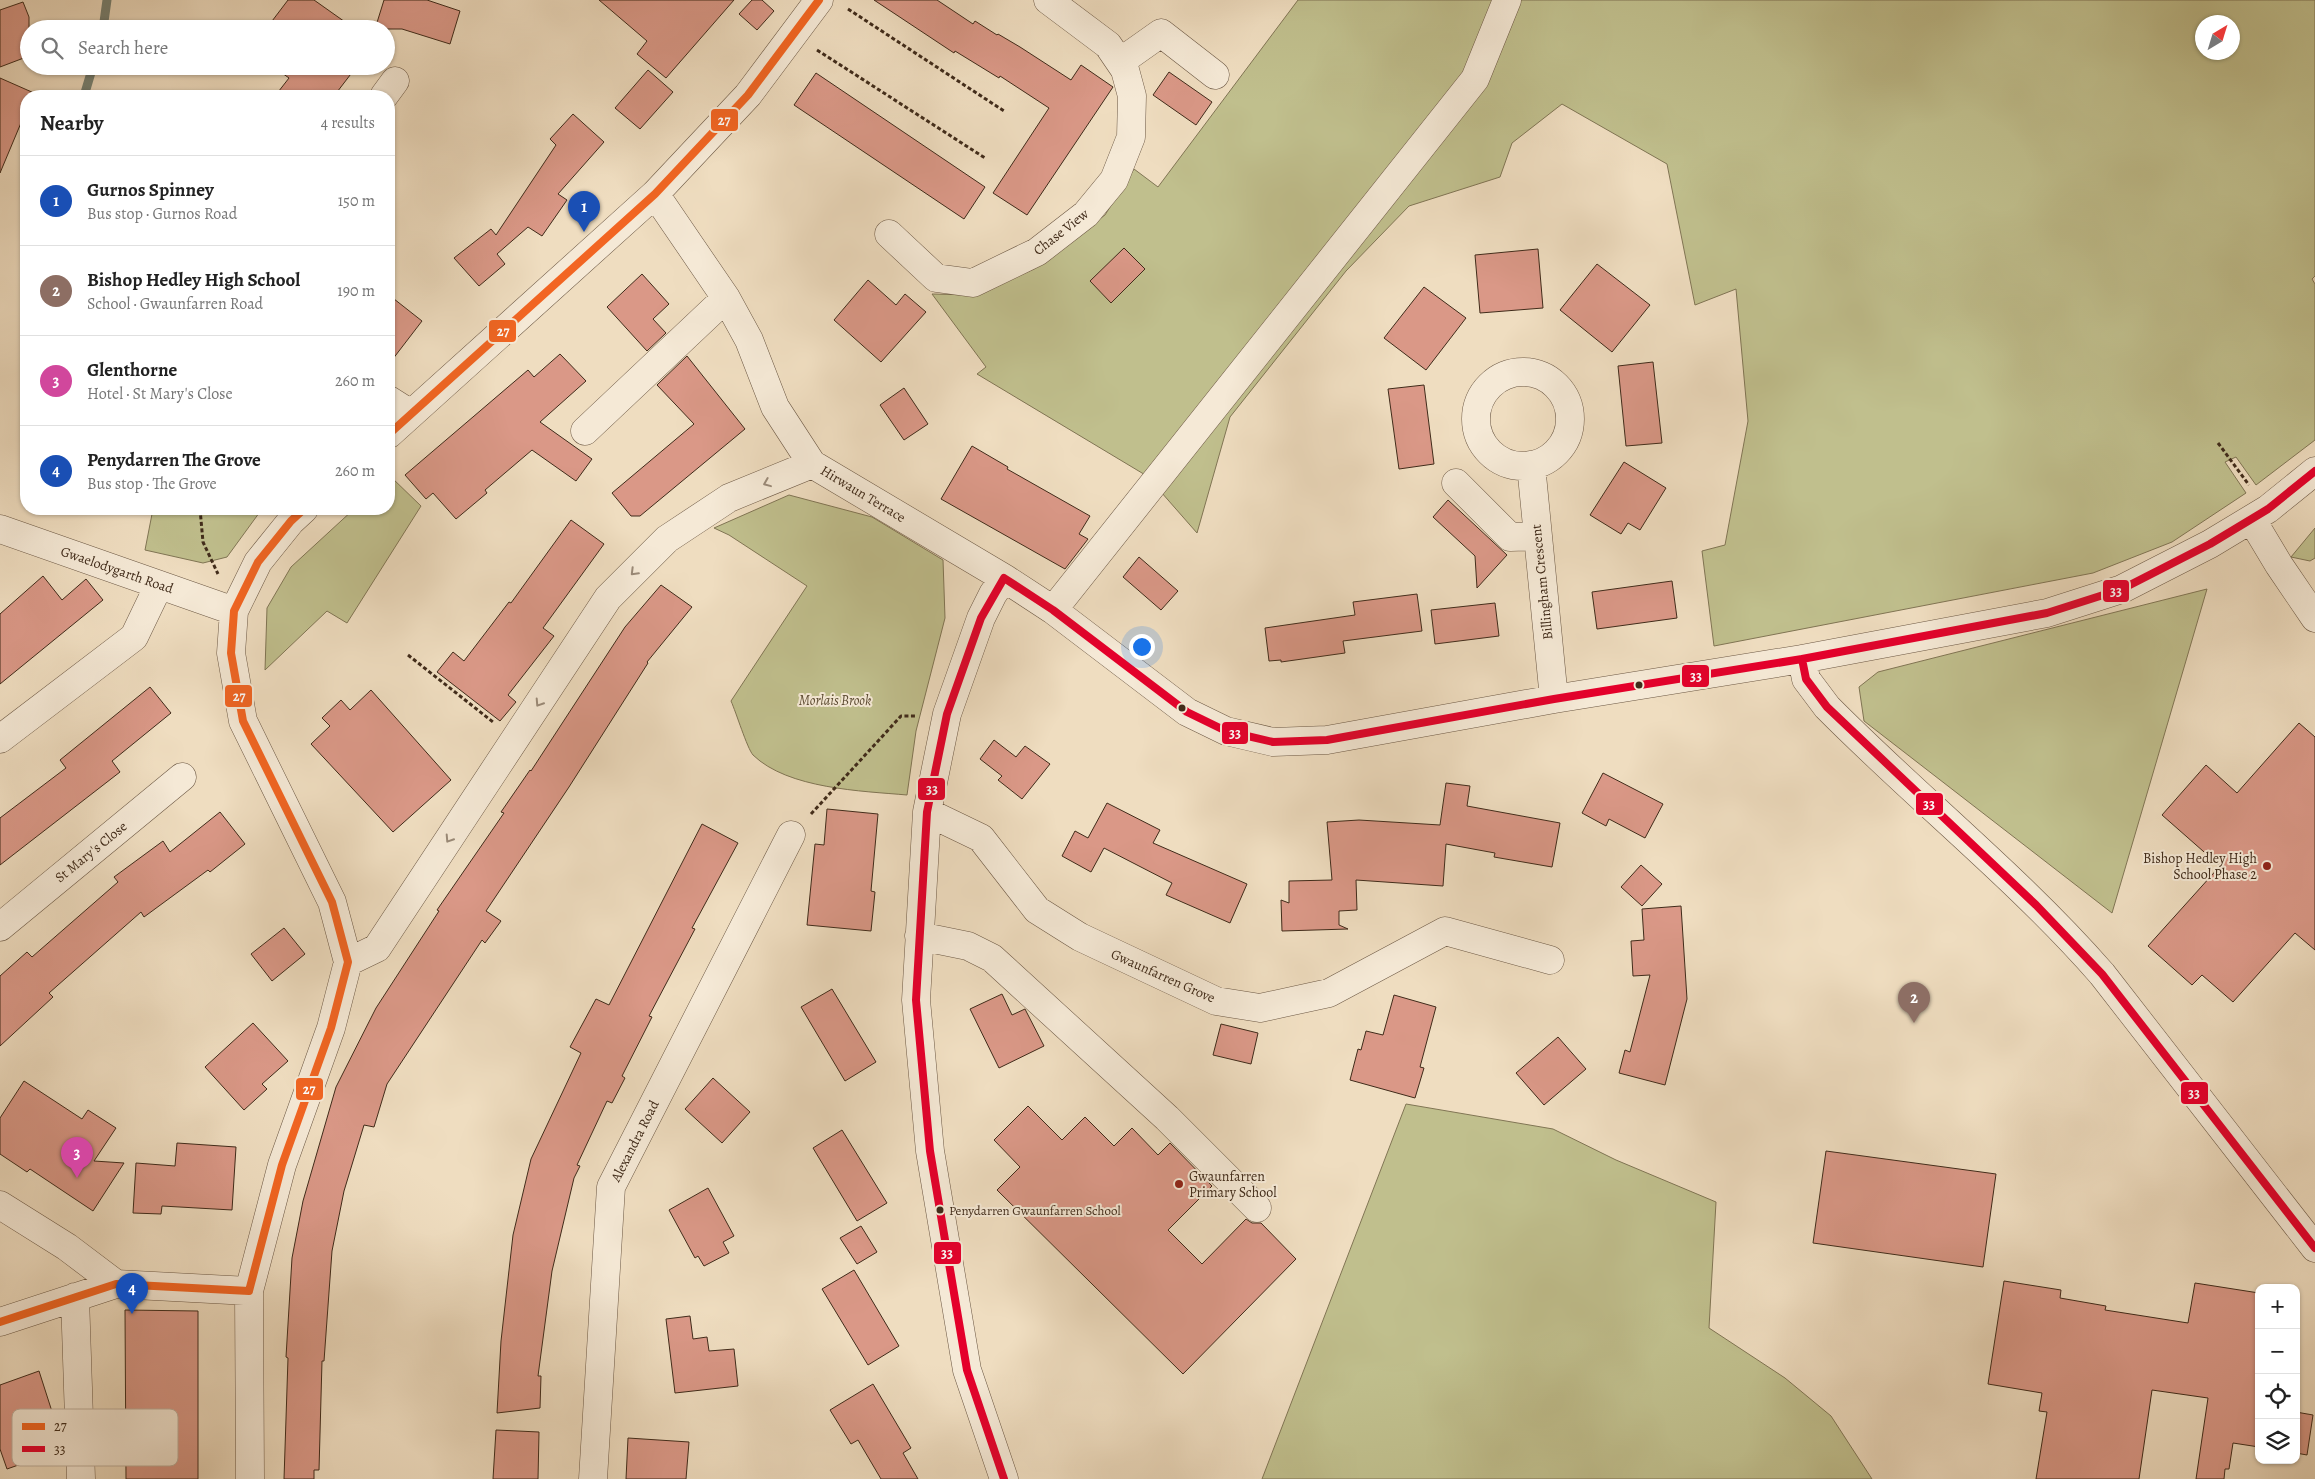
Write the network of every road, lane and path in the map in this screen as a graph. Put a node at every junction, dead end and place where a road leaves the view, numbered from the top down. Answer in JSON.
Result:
{"nodes":[{"id":1,"x":1048,"y":0,"type":"edge"},
{"id":2,"x":1507,"y":0,"type":"edge"},
{"id":3,"x":831,"y":3,"type":"edge"},
{"id":4,"x":793,"y":35,"type":"junction"},
{"id":5,"x":1120,"y":62,"type":"junction"},
{"id":6,"x":1215,"y":75,"type":"dead end"},
{"id":7,"x":1004,"y":111,"type":"dead end"},
{"id":8,"x":985,"y":158,"type":"dead end"},
{"id":9,"x":655,"y":194,"type":"junction"},
{"id":10,"x":889,"y":234,"type":"dead end"},
{"id":11,"x":726,"y":298,"type":"junction"},
{"id":12,"x":395,"y":404,"type":"edge"},
{"id":13,"x":411,"y":414,"type":"junction"},
{"id":14,"x":395,"y":429,"type":"edge"},
{"id":15,"x":584,"y":431,"type":"dead end"},
{"id":16,"x":2218,"y":443,"type":"dead end"},
{"id":17,"x":812,"y":464,"type":"junction"},
{"id":18,"x":1531,"y":465,"type":"dead end"},
{"id":19,"x":2315,"y":471,"type":"edge"},
{"id":20,"x":1456,"y":483,"type":"dead end"},
{"id":21,"x":2252,"y":489,"type":"dead end"},
{"id":22,"x":201,"y":515,"type":"edge"},
{"id":23,"x":298,"y":515,"type":"edge"},
{"id":24,"x":2252,"y":520,"type":"junction"},
{"id":25,"x":0,"y":529,"type":"edge"},
{"id":26,"x":1537,"y":536,"type":"junction"},
{"id":27,"x":1004,"y":578,"type":"junction"},
{"id":28,"x":159,"y":585,"type":"junction"},
{"id":29,"x":2306,"y":586,"type":"edge"},
{"id":30,"x":1053,"y":610,"type":"junction"},
{"id":31,"x":234,"y":611,"type":"junction"},
{"id":32,"x":2315,"y":618,"type":"edge"},
{"id":33,"x":408,"y":655,"type":"dead end"},
{"id":34,"x":1802,"y":659,"type":"junction"},
{"id":35,"x":1554,"y":699,"type":"junction"},
{"id":36,"x":947,"y":714,"type":"junction"},
{"id":37,"x":0,"y":739,"type":"edge"},
{"id":38,"x":515,"y":739,"type":"junction"},
{"id":39,"x":182,"y":777,"type":"dead end"},
{"id":40,"x":927,"y":812,"type":"junction"},
{"id":41,"x":791,"y":835,"type":"joint"},
{"id":42,"x":0,"y":927,"type":"edge"},
{"id":43,"x":919,"y":936,"type":"junction"},
{"id":44,"x":1550,"y":960,"type":"dead end"},
{"id":45,"x":348,"y":962,"type":"junction"},
{"id":46,"x":0,"y":1205,"type":"edge"},
{"id":47,"x":1256,"y":1208,"type":"dead end"},
{"id":48,"x":2315,"y":1248,"type":"edge"},
{"id":49,"x":116,"y":1284,"type":"junction"},
{"id":50,"x":249,"y":1291,"type":"junction"},
{"id":51,"x":75,"y":1297,"type":"junction"},
{"id":52,"x":0,"y":1322,"type":"edge"},
{"id":53,"x":79,"y":1409,"type":"edge"},
{"id":54,"x":81,"y":1466,"type":"edge"},
{"id":55,"x":81,"y":1479,"type":"edge"},
{"id":56,"x":250,"y":1479,"type":"edge"},
{"id":57,"x":593,"y":1479,"type":"edge"},
{"id":58,"x":1004,"y":1479,"type":"edge"}],
"edges":[{"from":1,"to":5,"type":"street","name":"Chase View"},
{"from":2,"to":30,"type":"street"},
{"from":3,"to":4,"type":"street"},
{"from":3,"to":7,"type":"path"},
{"from":4,"to":8,"type":"path"},
{"from":4,"to":9,"type":"street"},
{"from":5,"to":6,"type":"street"},
{"from":5,"to":10,"type":"street","name":"Chase View"},
{"from":9,"to":11,"type":"street","name":"Hirwaun Terrace"},
{"from":9,"to":13,"type":"street"},
{"from":11,"to":15,"type":"street"},
{"from":11,"to":17,"type":"street","name":"Hirwaun Terrace"},
{"from":12,"to":13,"type":"street"},
{"from":13,"to":14,"type":"street"},
{"from":16,"to":21,"type":"path"},
{"from":17,"to":27,"type":"street","name":"Hirwaun Terrace"},
{"from":17,"to":38,"type":"street","one_way":true},
{"from":18,"to":26,"type":"street","name":"Billingham Crescent"},
{"from":19,"to":24,"type":"street","name":"Hirwaun Terrace"},
{"from":20,"to":26,"type":"street"},
{"from":22,"to":31,"type":"path"},
{"from":23,"to":31,"type":"street"},
{"from":24,"to":29,"type":"street"},
{"from":24,"to":34,"type":"street","name":"Hirwaun Terrace"},
{"from":25,"to":28,"type":"street","name":"Gwaelodygarth Road"},
{"from":26,"to":35,"type":"street","name":"Billingham Crescent"},
{"from":27,"to":30,"type":"street","name":"Hirwaun Terrace"},
{"from":27,"to":36,"type":"street"},
{"from":28,"to":31,"type":"street","name":"Gwaelodygarth Road"},
{"from":28,"to":37,"type":"street"},
{"from":29,"to":32,"type":"street"},
{"from":30,"to":35,"type":"street","name":"Hirwaun Terrace"},
{"from":31,"to":45,"type":"street"},
{"from":33,"to":38,"type":"path"},
{"from":34,"to":35,"type":"street","name":"Hirwaun Terrace"},
{"from":34,"to":48,"type":"street"},
{"from":36,"to":40,"type":"street"},
{"from":36,"to":41,"type":"path"},
{"from":38,"to":45,"type":"street","one_way":true},
{"from":39,"to":42,"type":"street","name":"St Mary's Close"},
{"from":40,"to":43,"type":"street"},
{"from":40,"to":44,"type":"street","name":"Gwaunfarren Grove"},
{"from":41,"to":57,"type":"street","name":"Alexandra Road"},
{"from":43,"to":47,"type":"street"},
{"from":43,"to":58,"type":"street"},
{"from":45,"to":50,"type":"street"},
{"from":46,"to":49,"type":"street"},
{"from":49,"to":50,"type":"street"},
{"from":49,"to":51,"type":"street"},
{"from":50,"to":56,"type":"street"},
{"from":51,"to":52,"type":"street"},
{"from":51,"to":53,"type":"street"},
{"from":54,"to":55,"type":"street"}]}
